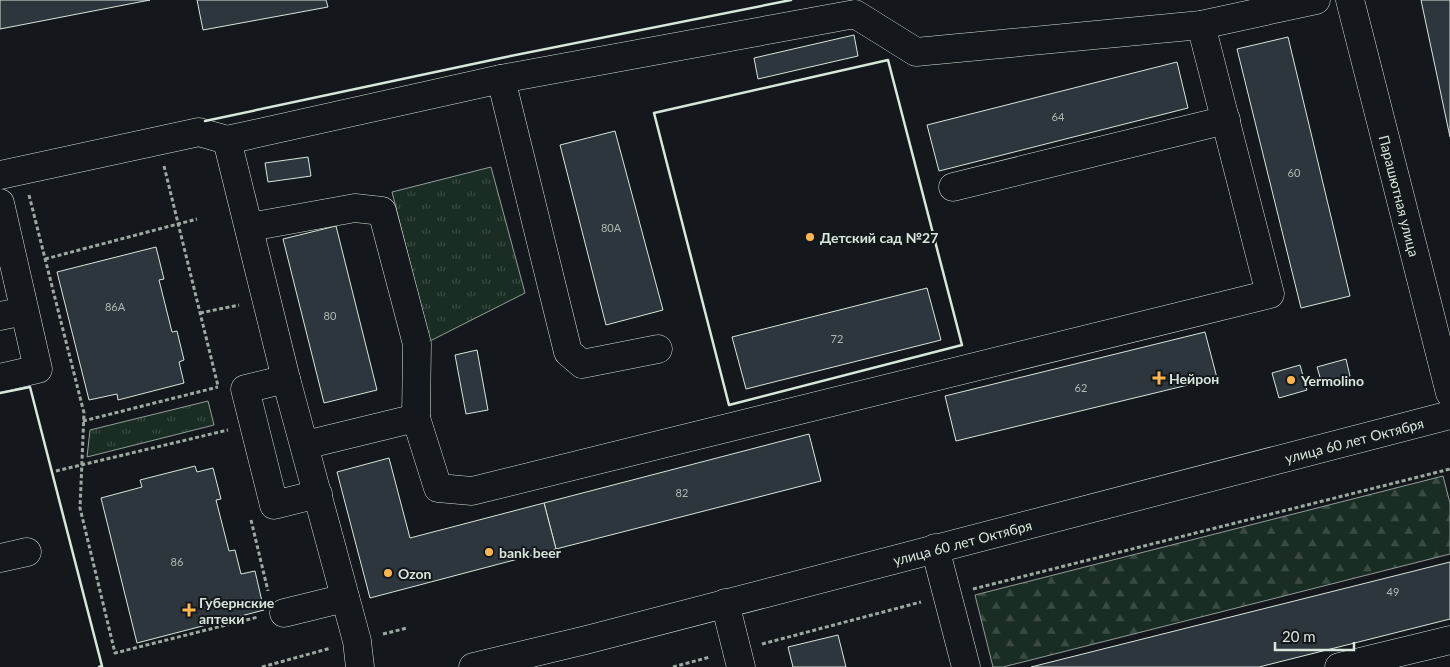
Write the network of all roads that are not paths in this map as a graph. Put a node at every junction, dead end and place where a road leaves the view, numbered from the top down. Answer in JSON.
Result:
{"nodes":[{"id":1,"x":1316,"y":0,"type":"edge"},
{"id":2,"x":1350,"y":0,"type":"edge"},
{"id":3,"x":1201,"y":25,"type":"junction"},
{"id":4,"x":501,"y":79,"type":"junction"},
{"id":5,"x":1226,"y":120,"type":"junction"},
{"id":6,"x":227,"y":140,"type":"junction"},
{"id":7,"x":12,"y":173,"type":"edge"},
{"id":8,"x":953,"y":187,"type":"dead end"},
{"id":9,"x":0,"y":203,"type":"edge"},
{"id":10,"x":250,"y":227,"type":"junction"},
{"id":11,"x":5,"y":249,"type":"edge"},
{"id":12,"x":12,"y":313,"type":"edge"},
{"id":13,"x":658,"y":349,"type":"dead end"},
{"id":14,"x":0,"y":378,"type":"edge"},
{"id":15,"x":286,"y":379,"type":"junction"},
{"id":16,"x":1450,"y":393,"type":"edge"},
{"id":17,"x":1450,"y":415,"type":"edge"},
{"id":18,"x":416,"y":418,"type":"junction"},
{"id":19,"x":305,"y":446,"type":"junction"},
{"id":20,"x":318,"y":494,"type":"junction"},
{"id":21,"x":935,"y":548,"type":"junction"},
{"id":22,"x":27,"y":552,"type":"dead end"},
{"id":23,"x":0,"y":558,"type":"edge"},
{"id":24,"x":345,"y":598,"type":"junction"},
{"id":25,"x":725,"y":603,"type":"junction"},
{"id":26,"x":273,"y":607,"type":"road end"},
{"id":27,"x":1450,"y":640,"type":"edge"},
{"id":28,"x":358,"y":654,"type":"edge"},
{"id":29,"x":739,"y":659,"type":"edge"},
{"id":30,"x":473,"y":667,"type":"edge"},
{"id":31,"x":966,"y":667,"type":"edge"},
{"id":32,"x":1339,"y":667,"type":"edge"}],
"edges":[{"from":1,"to":3,"type":"main road"},
{"from":2,"to":16,"type":"main road","name":"Парашютная улица"},
{"from":3,"to":4,"type":"main road"},
{"from":3,"to":5,"type":"main road"},
{"from":4,"to":6,"type":"main road"},
{"from":4,"to":13,"type":"main road"},
{"from":5,"to":8,"type":"main road"},
{"from":5,"to":18,"type":"main road"},
{"from":6,"to":7,"type":"main road"},
{"from":6,"to":10,"type":"main road"},
{"from":9,"to":11,"type":"main road"},
{"from":10,"to":15,"type":"main road"},
{"from":10,"to":18,"type":"main road"},
{"from":11,"to":12,"type":"main road"},
{"from":12,"to":14,"type":"main road"},
{"from":15,"to":19,"type":"main road"},
{"from":15,"to":20,"type":"main road"},
{"from":17,"to":21,"type":"main road","name":"улица 60 лет Октября"},
{"from":18,"to":19,"type":"main road"},
{"from":19,"to":20,"type":"main road"},
{"from":20,"to":24,"type":"main road"},
{"from":21,"to":25,"type":"main road","name":"улица 60 лет Октября"},
{"from":21,"to":31,"type":"main road"},
{"from":22,"to":23,"type":"main road"},
{"from":24,"to":26,"type":"main road"},
{"from":24,"to":28,"type":"main road"},
{"from":25,"to":29,"type":"main road"},
{"from":25,"to":30,"type":"main road","name":"улица 60 лет Октября"},
{"from":27,"to":32,"type":"main road"}]}
